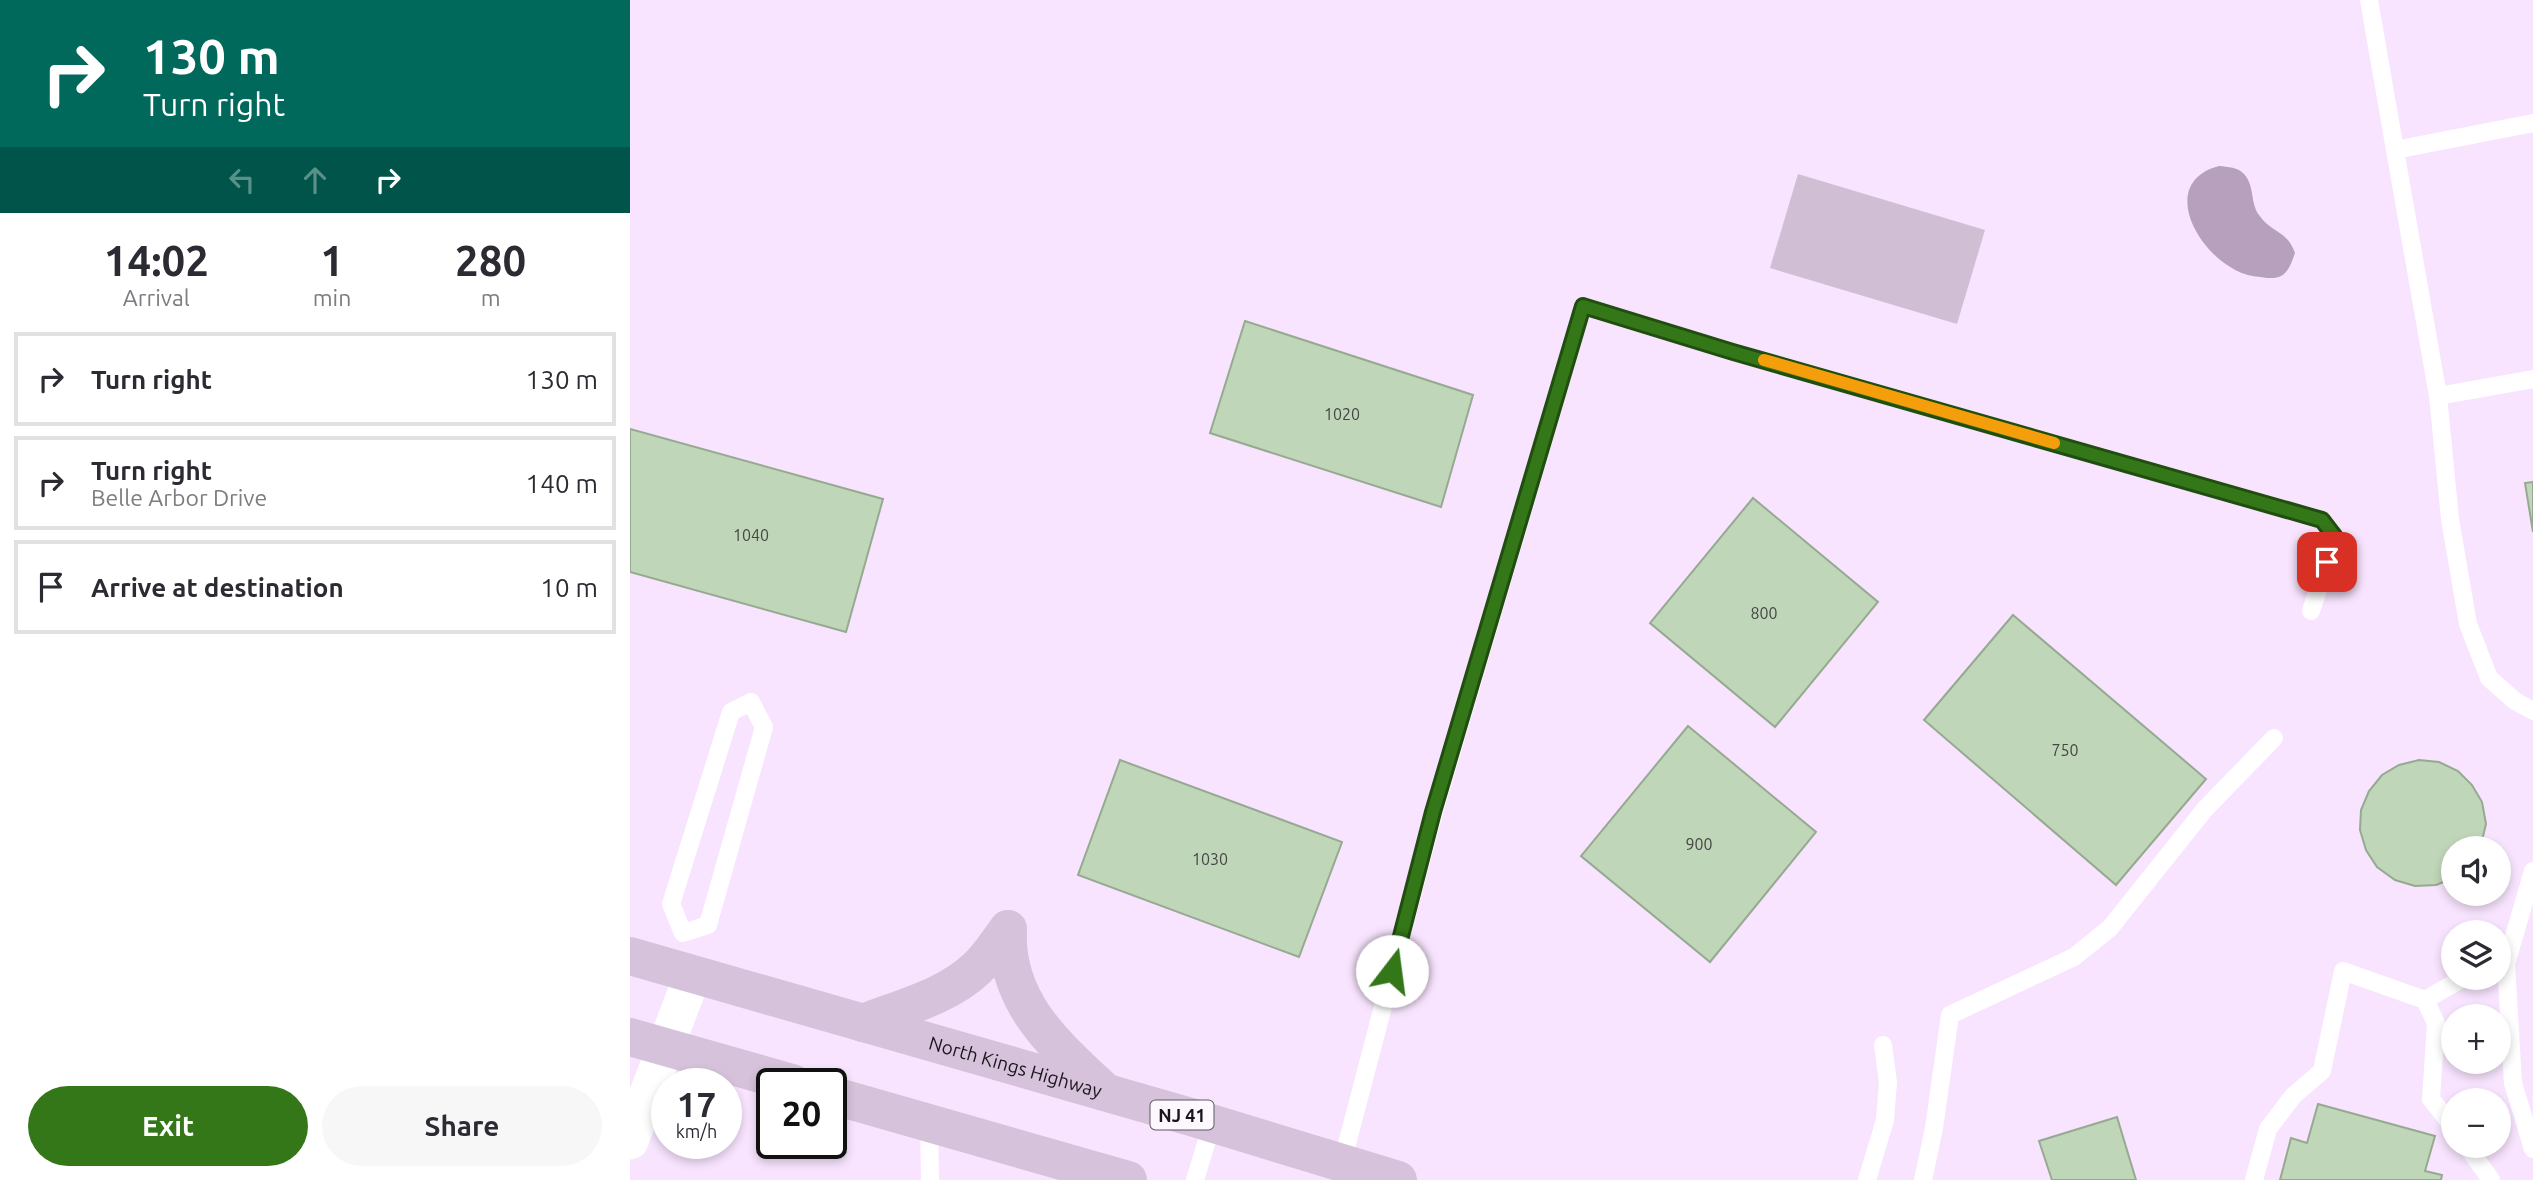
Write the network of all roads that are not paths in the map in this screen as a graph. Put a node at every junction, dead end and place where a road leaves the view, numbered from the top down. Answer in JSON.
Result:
{"nodes":[{"id":1,"x":2369,"y":0,"type":"edge"},
{"id":2,"x":2533,"y":123,"type":"edge"},
{"id":3,"x":2395,"y":150,"type":"junction"},
{"id":4,"x":2533,"y":379,"type":"edge"},
{"id":5,"x":2438,"y":396,"type":"junction"},
{"id":6,"x":2311,"y":611,"type":"dead end"},
{"id":7,"x":2533,"y":711,"type":"edge"},
{"id":8,"x":2274,"y":738,"type":"dead end"},
{"id":9,"x":2533,"y":871,"type":"edge"},
{"id":10,"x":2511,"y":939,"type":"edge"},
{"id":11,"x":688,"y":954,"type":"junction"},
{"id":12,"x":630,"y":956,"type":"edge"},
{"id":13,"x":2442,"y":990,"type":"edge"},
{"id":14,"x":2505,"y":990,"type":"edge"},
{"id":15,"x":2425,"y":1000,"type":"junction"},
{"id":16,"x":863,"y":1023,"type":"junction"},
{"id":17,"x":648,"y":1042,"type":"edge"},
{"id":18,"x":1883,"y":1045,"type":"dead end"},
{"id":19,"x":756,"y":1073,"type":"edge"},
{"id":20,"x":1106,"y":1093,"type":"junction"},
{"id":21,"x":847,"y":1100,"type":"edge"},
{"id":22,"x":2441,"y":1111,"type":"edge"},
{"id":23,"x":929,"y":1123,"type":"junction"},
{"id":24,"x":1212,"y":1124,"type":"junction"},
{"id":25,"x":630,"y":1141,"type":"edge"},
{"id":26,"x":2533,"y":1149,"type":"edge"},
{"id":27,"x":2474,"y":1158,"type":"edge"},
{"id":28,"x":1342,"y":1163,"type":"junction"},
{"id":29,"x":2483,"y":1175,"type":"edge"},
{"id":30,"x":930,"y":1180,"type":"edge"},
{"id":31,"x":1128,"y":1180,"type":"edge"},
{"id":32,"x":1195,"y":1180,"type":"edge"},
{"id":33,"x":1398,"y":1180,"type":"edge"},
{"id":34,"x":1867,"y":1180,"type":"edge"},
{"id":35,"x":1923,"y":1180,"type":"edge"},
{"id":36,"x":2254,"y":1180,"type":"edge"}],
"edges":[{"from":1,"to":3,"type":"lane"},
{"from":2,"to":3,"type":"lane"},
{"from":3,"to":5,"type":"lane"},
{"from":4,"to":5,"type":"lane"},
{"from":5,"to":7,"type":"lane"},
{"from":6,"to":28,"type":"lane"},
{"from":8,"to":35,"type":"lane"},
{"from":9,"to":10,"type":"lane"},
{"from":11,"to":11,"type":"lane"},
{"from":11,"to":12,"type":"main road","name":"North Kings Highway","number":"NJ 41"},
{"from":11,"to":16,"type":"main road","name":"North Kings Highway","number":"NJ 41"},
{"from":11,"to":17,"type":"street"},
{"from":13,"to":15,"type":"lane"},
{"from":14,"to":26,"type":"lane"},
{"from":15,"to":22,"type":"lane"},
{"from":15,"to":36,"type":"lane"},
{"from":16,"to":20,"type":"main road","name":"North Kings Highway","number":"NJ 41"},
{"from":16,"to":20,"type":"main road"},
{"from":17,"to":19,"type":"main road"},
{"from":17,"to":25,"type":"street"},
{"from":18,"to":34,"type":"lane"},
{"from":20,"to":24,"type":"main road","name":"North Kings Highway","number":"NJ 41"},
{"from":21,"to":23,"type":"main road"},
{"from":23,"to":30,"type":"lane"},
{"from":23,"to":31,"type":"main road"},
{"from":24,"to":28,"type":"main road","name":"North Kings Highway","number":"NJ 41"},
{"from":24,"to":32,"type":"lane"},
{"from":27,"to":29,"type":"lane"},
{"from":28,"to":33,"type":"main road","name":"North Kings Highway","number":"NJ 41"}]}
